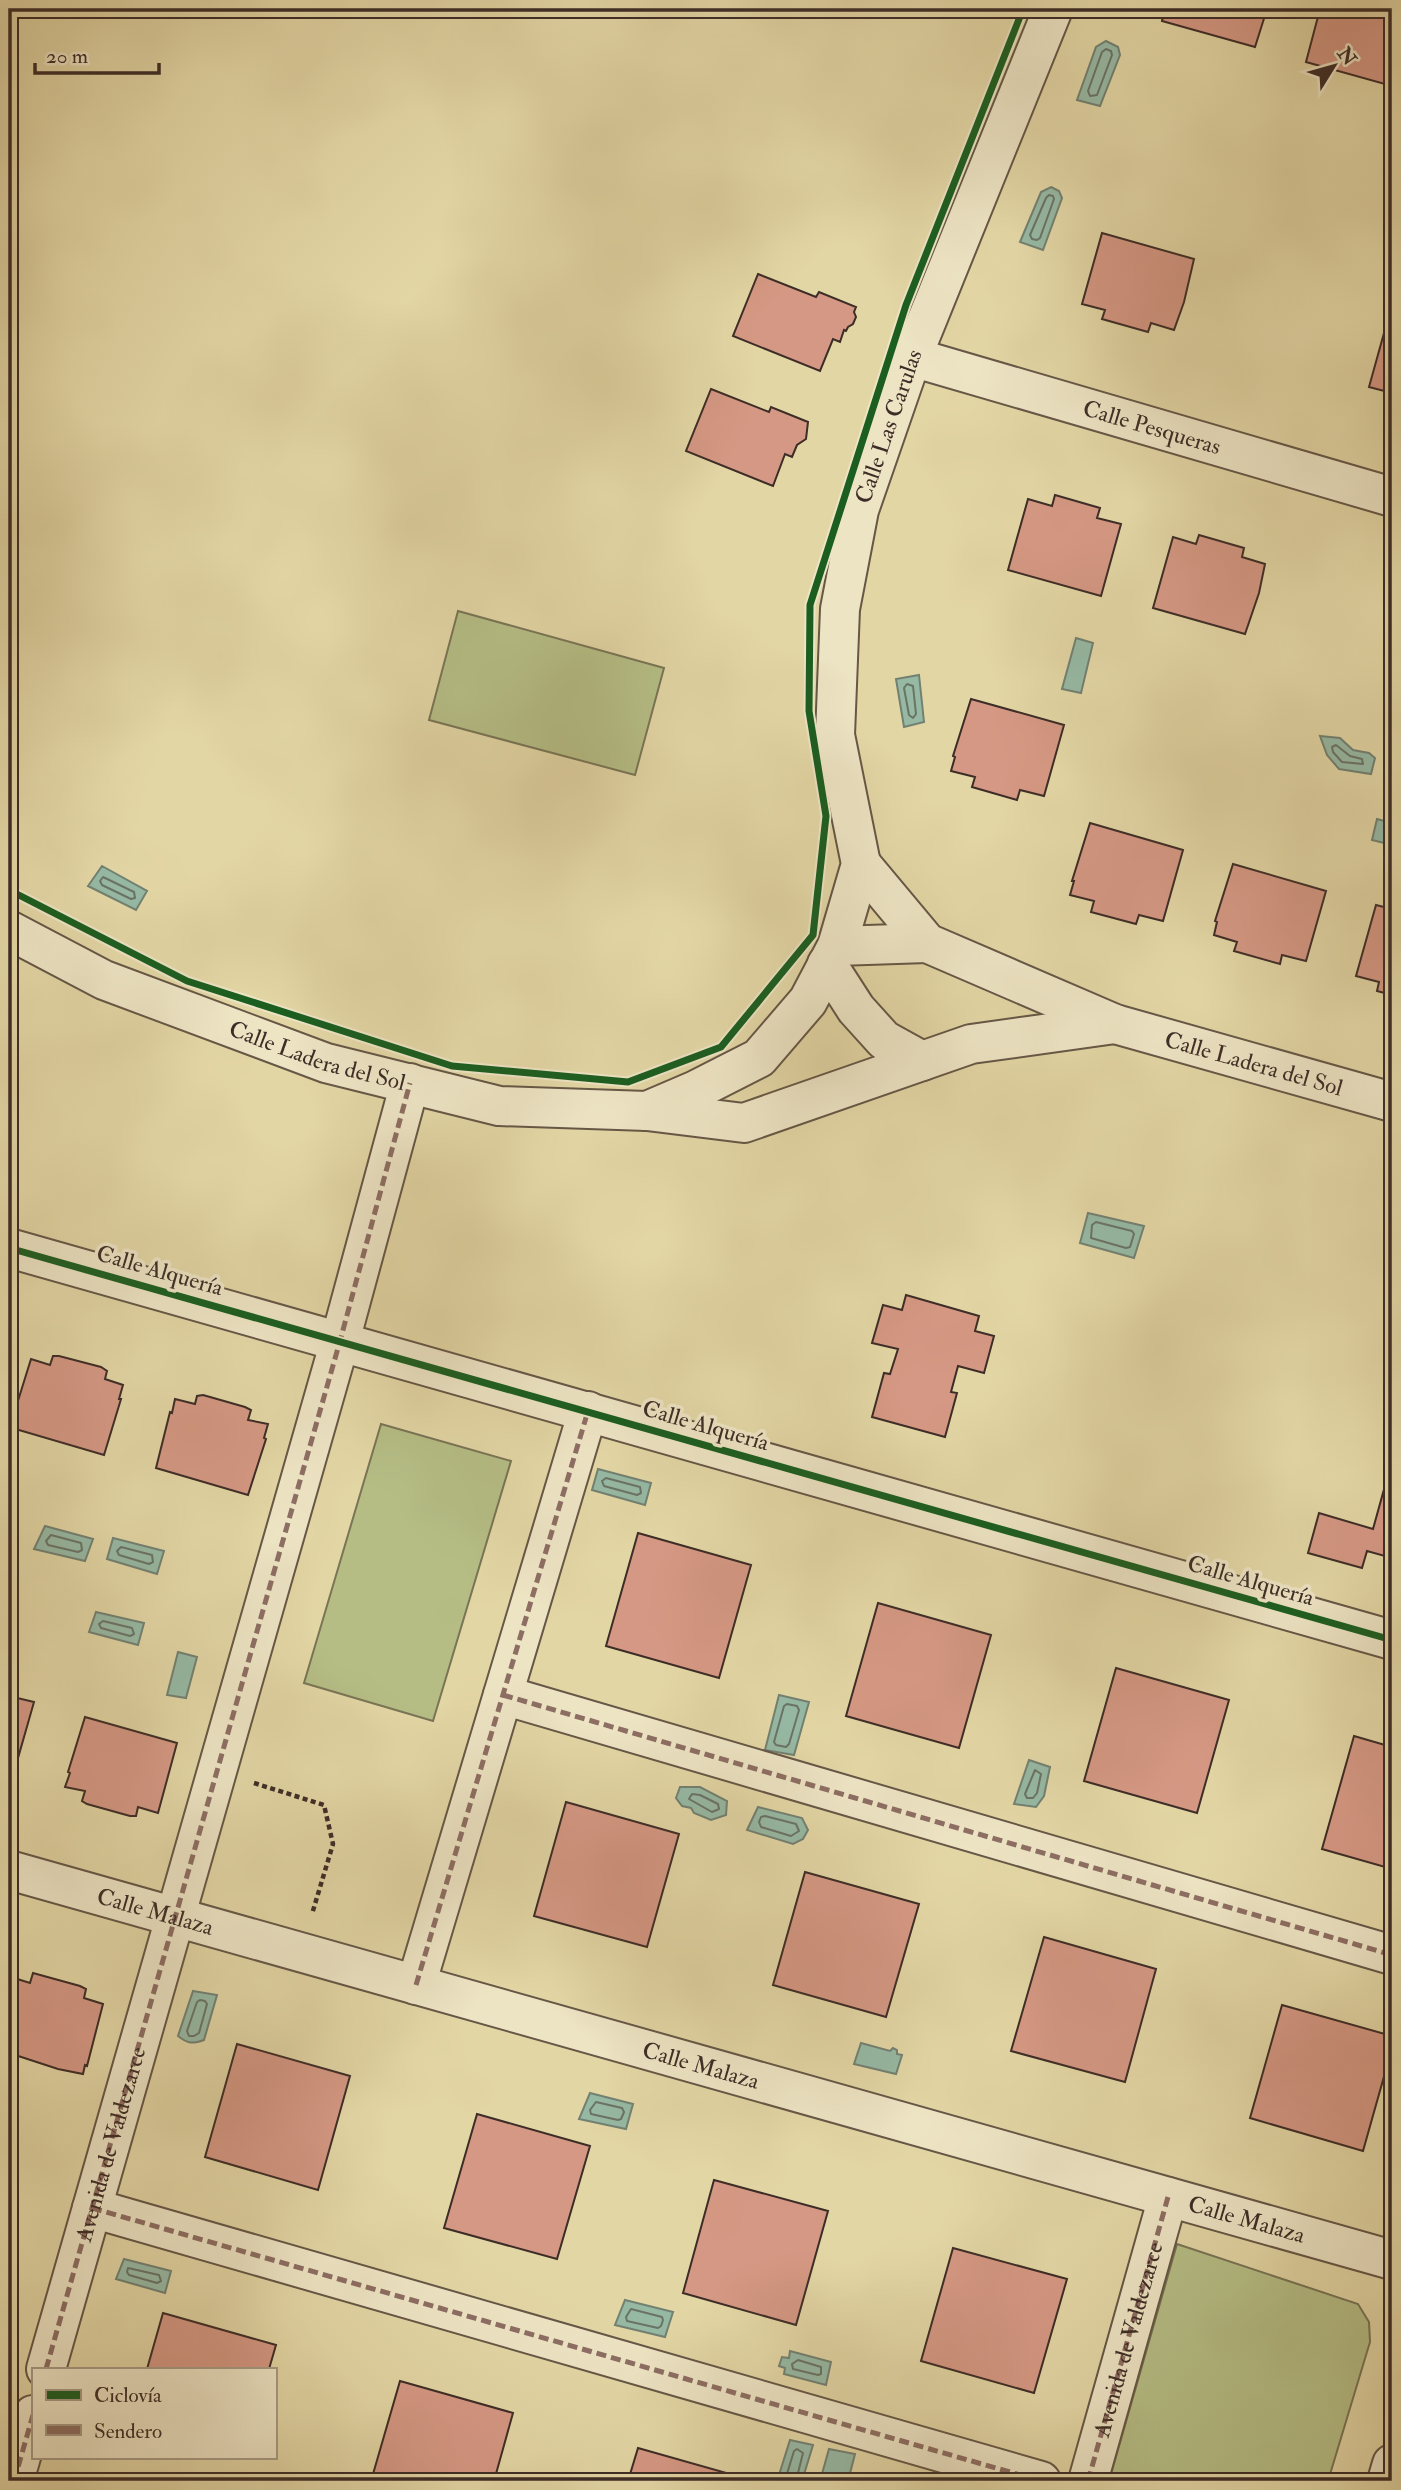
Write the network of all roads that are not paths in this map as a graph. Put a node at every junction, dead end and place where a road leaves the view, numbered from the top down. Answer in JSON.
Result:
{"nodes":[{"id":1,"x":1053,"y":9,"type":"edge"},
{"id":2,"x":912,"y":357,"type":"junction"},
{"id":3,"x":1392,"y":497,"type":"edge"},
{"id":4,"x":861,"y":864,"type":"junction"},
{"id":5,"x":9,"y":930,"type":"edge"},
{"id":6,"x":927,"y":943,"type":"junction"},
{"id":7,"x":832,"y":955,"type":"junction"},
{"id":8,"x":1115,"y":1024,"type":"junction"},
{"id":9,"x":922,"y":1061,"type":"junction"},
{"id":10,"x":410,"y":1083,"type":"junction"},
{"id":11,"x":1392,"y":1101,"type":"edge"},
{"id":12,"x":647,"y":1111,"type":"junction"},
{"id":13,"x":9,"y":1248,"type":"edge"},
{"id":14,"x":340,"y":1340,"type":"junction"},
{"id":15,"x":588,"y":1411,"type":"junction"},
{"id":16,"x":1392,"y":1640,"type":"edge"},
{"id":17,"x":503,"y":1695,"type":"junction"},
{"id":18,"x":9,"y":1870,"type":"edge"},
{"id":19,"x":174,"y":1917,"type":"junction"},
{"id":20,"x":1392,"y":1955,"type":"edge"},
{"id":21,"x":416,"y":1985,"type":"junction"},
{"id":22,"x":1168,"y":2197,"type":"junction"},
{"id":23,"x":92,"y":2208,"type":"junction"},
{"id":24,"x":1392,"y":2260,"type":"edge"},
{"id":25,"x":46,"y":2368,"type":"edge"},
{"id":26,"x":32,"y":2418,"type":"edge"},
{"id":27,"x":1392,"y":2464,"type":"edge"},
{"id":28,"x":14,"y":2481,"type":"edge"},
{"id":29,"x":1041,"y":2481,"type":"edge"},
{"id":30,"x":1088,"y":2481,"type":"edge"},
{"id":31,"x":1387,"y":2481,"type":"edge"}],
"edges":[{"from":1,"to":2,"type":"street","name":"Calle Las Carulas"},
{"from":2,"to":3,"type":"street","name":"Calle Pesqueras"},
{"from":2,"to":4,"type":"street","name":"Calle Las Carulas"},
{"from":4,"to":6,"type":"street","name":"Calle Ladera del Sol"},
{"from":4,"to":7,"type":"street","name":"Calle Ladera del Sol"},
{"from":5,"to":10,"type":"street","name":"Calle Ladera del Sol"},
{"from":6,"to":7,"type":"street","name":"Calle Ladera del Sol"},
{"from":6,"to":8,"type":"street","name":"Calle Ladera del Sol"},
{"from":7,"to":9,"type":"street"},
{"from":7,"to":12,"type":"street","name":"Calle Ladera del Sol"},
{"from":8,"to":9,"type":"street","name":"Calle Ladera del Sol"},
{"from":8,"to":11,"type":"street","name":"Calle Ladera del Sol"},
{"from":9,"to":12,"type":"street","name":"Calle Ladera del Sol"},
{"from":10,"to":12,"type":"street","name":"Calle Ladera del Sol"},
{"from":10,"to":14,"type":"street"},
{"from":13,"to":14,"type":"street","name":"Calle Alquería"},
{"from":14,"to":15,"type":"street","name":"Calle Alquería"},
{"from":14,"to":19,"type":"street"},
{"from":15,"to":16,"type":"street","name":"Calle Alquería"},
{"from":15,"to":17,"type":"street"},
{"from":17,"to":20,"type":"street"},
{"from":17,"to":21,"type":"street"},
{"from":18,"to":19,"type":"street","name":"Calle Malaza"},
{"from":19,"to":21,"type":"street","name":"Calle Malaza"},
{"from":19,"to":23,"type":"street","name":"Avenida de Valdezarce"},
{"from":21,"to":22,"type":"street","name":"Calle Malaza"},
{"from":22,"to":24,"type":"street","name":"Calle Malaza"},
{"from":22,"to":30,"type":"street","name":"Avenida de Valdezarce"},
{"from":23,"to":25,"type":"street","name":"Avenida de Valdezarce"},
{"from":23,"to":29,"type":"street"},
{"from":26,"to":28,"type":"street"},
{"from":27,"to":31,"type":"street"}]}
